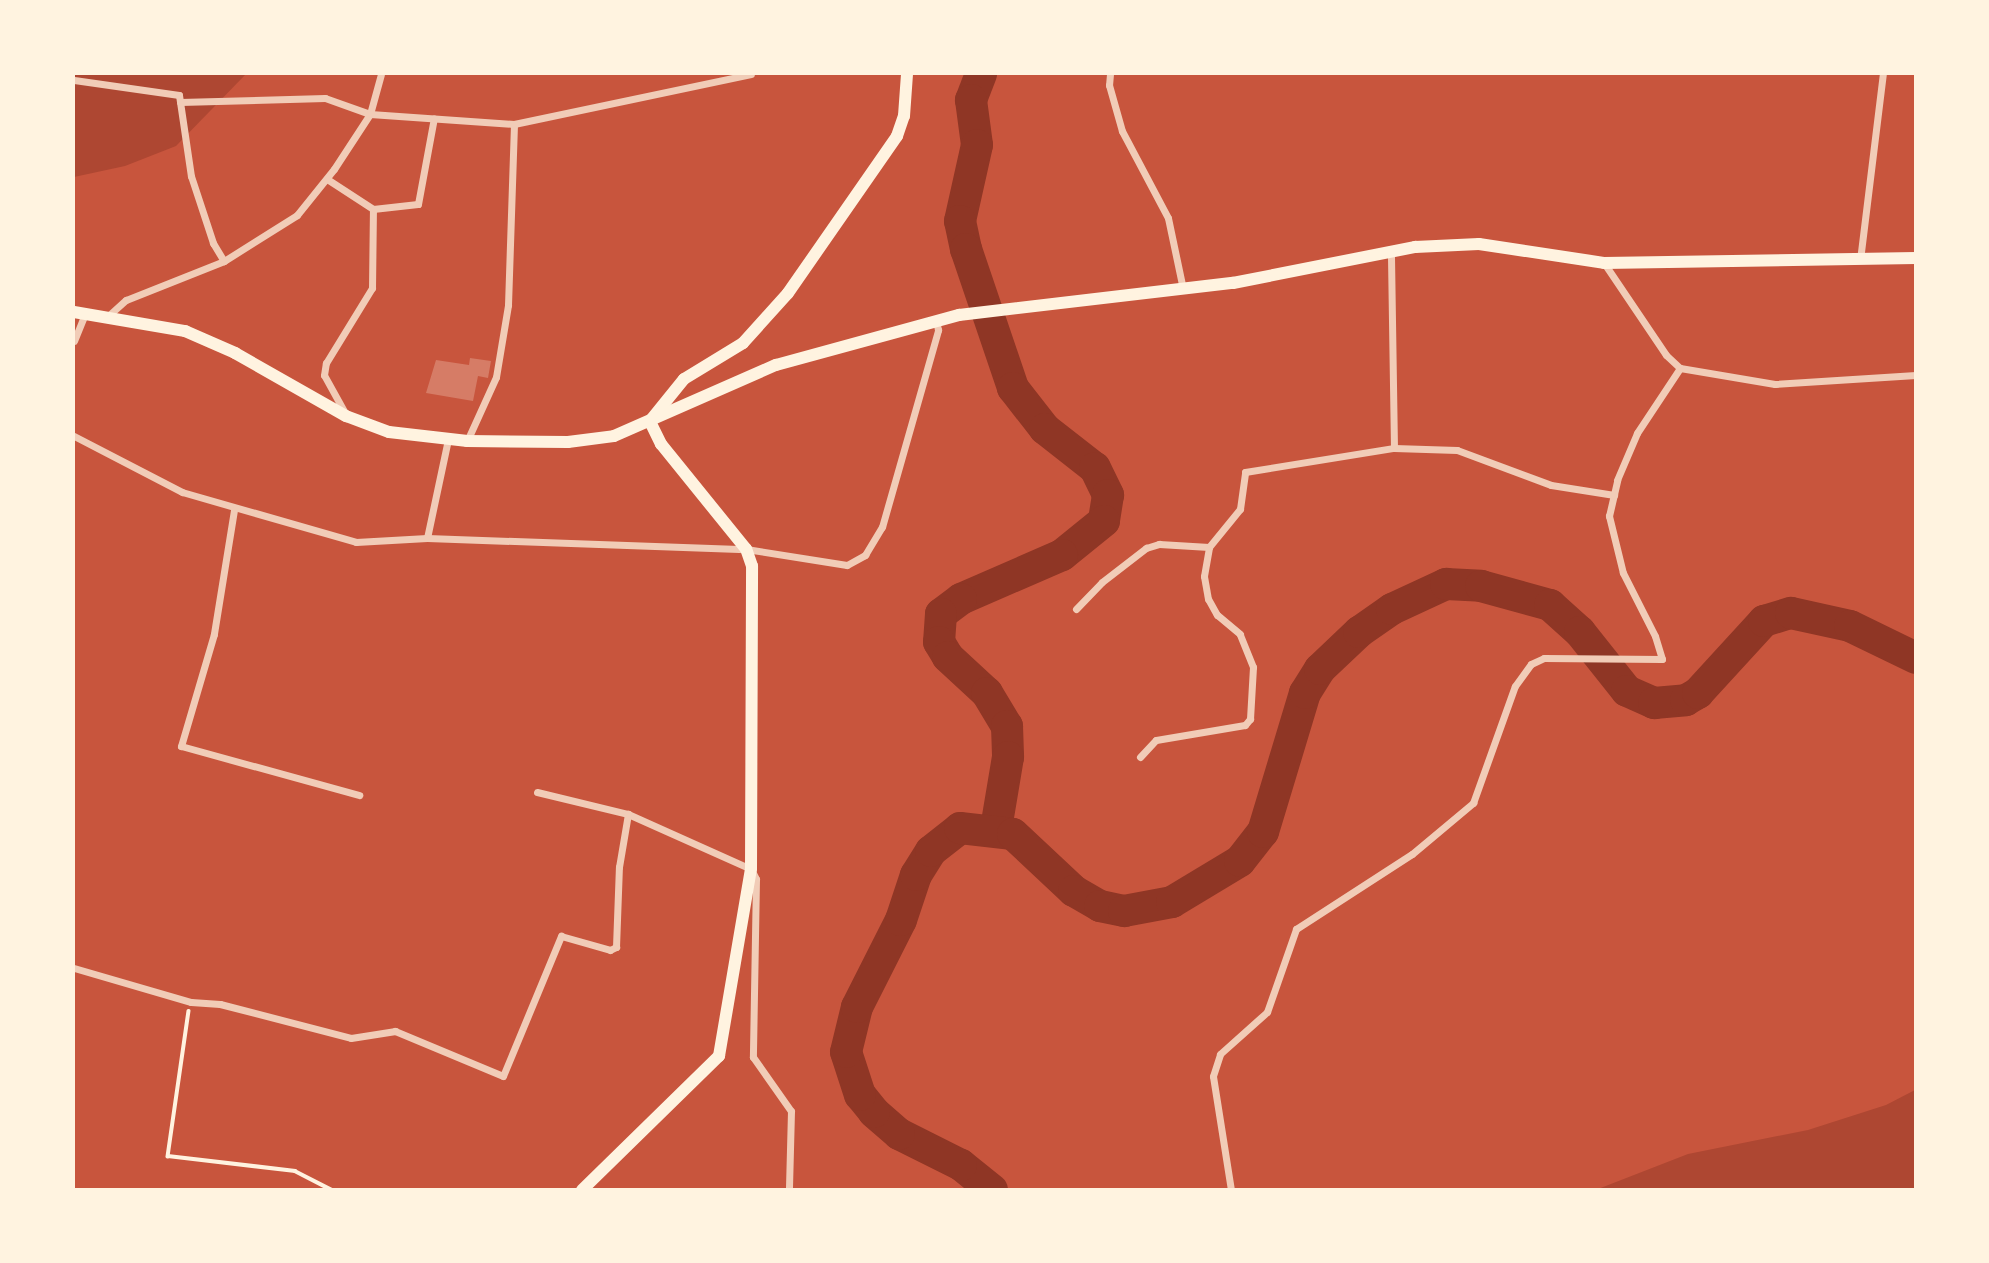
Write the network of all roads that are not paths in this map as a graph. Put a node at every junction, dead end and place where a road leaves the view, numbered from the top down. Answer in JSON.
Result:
{"nodes":[{"id":1,"x":381,"y":74,"type":"edge"},
{"id":2,"x":751,"y":74,"type":"edge"},
{"id":3,"x":907,"y":74,"type":"edge"},
{"id":4,"x":1110,"y":74,"type":"edge"},
{"id":5,"x":1883,"y":74,"type":"edge"},
{"id":6,"x":74,"y":80,"type":"edge"},
{"id":7,"x":180,"y":102,"type":"junction"},
{"id":8,"x":370,"y":114,"type":"junction"},
{"id":9,"x":434,"y":118,"type":"junction"},
{"id":10,"x":514,"y":124,"type":"junction"},
{"id":11,"x":327,"y":179,"type":"junction"},
{"id":12,"x":373,"y":209,"type":"junction"},
{"id":13,"x":1391,"y":252,"type":"junction"},
{"id":14,"x":1916,"y":258,"type":"edge"},
{"id":15,"x":1860,"y":260,"type":"junction"},
{"id":16,"x":224,"y":261,"type":"junction"},
{"id":17,"x":1604,"y":263,"type":"junction"},
{"id":18,"x":1183,"y":289,"type":"junction"},
{"id":19,"x":79,"y":313,"type":"edge"},
{"id":20,"x":108,"y":316,"type":"junction"},
{"id":21,"x":936,"y":320,"type":"junction"},
{"id":22,"x":74,"y":341,"type":"edge"},
{"id":23,"x":1680,"y":368,"type":"junction"},
{"id":24,"x":1916,"y":375,"type":"edge"},
{"id":25,"x":346,"y":416,"type":"junction"},
{"id":26,"x":650,"y":421,"type":"junction"},
{"id":27,"x":74,"y":436,"type":"edge"},
{"id":28,"x":448,"y":439,"type":"junction"},
{"id":29,"x":467,"y":441,"type":"junction"},
{"id":30,"x":1394,"y":447,"type":"junction"},
{"id":31,"x":1614,"y":495,"type":"junction"},
{"id":32,"x":233,"y":510,"type":"junction"},
{"id":33,"x":427,"y":538,"type":"junction"},
{"id":34,"x":1209,"y":547,"type":"junction"},
{"id":35,"x":746,"y":549,"type":"junction"},
{"id":36,"x":1076,"y":609,"type":"dead end"},
{"id":37,"x":1140,"y":757,"type":"dead end"},
{"id":38,"x":537,"y":792,"type":"dead end"},
{"id":39,"x":359,"y":796,"type":"dead end"},
{"id":40,"x":628,"y":814,"type":"junction"},
{"id":41,"x":751,"y":869,"type":"junction"},
{"id":42,"x":74,"y":968,"type":"edge"},
{"id":43,"x":582,"y":1189,"type":"edge"},
{"id":44,"x":789,"y":1189,"type":"edge"},
{"id":45,"x":1231,"y":1189,"type":"edge"}],
"edges":[{"from":1,"to":8,"type":"street"},
{"from":2,"to":10,"type":"street"},
{"from":3,"to":26,"type":"main road"},
{"from":4,"to":18,"type":"street"},
{"from":5,"to":15,"type":"street"},
{"from":6,"to":7,"type":"street"},
{"from":7,"to":8,"type":"street"},
{"from":7,"to":16,"type":"street"},
{"from":8,"to":9,"type":"street"},
{"from":8,"to":11,"type":"street"},
{"from":9,"to":10,"type":"street"},
{"from":9,"to":12,"type":"street"},
{"from":10,"to":29,"type":"street"},
{"from":11,"to":12,"type":"street"},
{"from":11,"to":16,"type":"street"},
{"from":12,"to":25,"type":"street"},
{"from":13,"to":17,"type":"main road"},
{"from":13,"to":18,"type":"main road"},
{"from":13,"to":30,"type":"street"},
{"from":14,"to":15,"type":"main road"},
{"from":15,"to":17,"type":"main road"},
{"from":16,"to":20,"type":"street"},
{"from":17,"to":23,"type":"street"},
{"from":18,"to":21,"type":"main road"},
{"from":19,"to":20,"type":"main road"},
{"from":19,"to":22,"type":"street"},
{"from":20,"to":25,"type":"main road"},
{"from":21,"to":26,"type":"main road"},
{"from":21,"to":35,"type":"street"},
{"from":23,"to":24,"type":"street"},
{"from":23,"to":31,"type":"street"},
{"from":25,"to":28,"type":"main road"},
{"from":26,"to":29,"type":"main road"},
{"from":26,"to":35,"type":"main road"},
{"from":27,"to":32,"type":"street"},
{"from":28,"to":29,"type":"main road"},
{"from":28,"to":33,"type":"street"},
{"from":30,"to":31,"type":"street"},
{"from":30,"to":34,"type":"street"},
{"from":31,"to":45,"type":"street"},
{"from":32,"to":33,"type":"street"},
{"from":32,"to":39,"type":"street"},
{"from":33,"to":35,"type":"street"},
{"from":34,"to":36,"type":"street"},
{"from":34,"to":37,"type":"street"},
{"from":35,"to":41,"type":"main road"},
{"from":38,"to":40,"type":"street"},
{"from":40,"to":41,"type":"street"},
{"from":40,"to":42,"type":"street"},
{"from":41,"to":43,"type":"main road"},
{"from":41,"to":44,"type":"street"}]}
